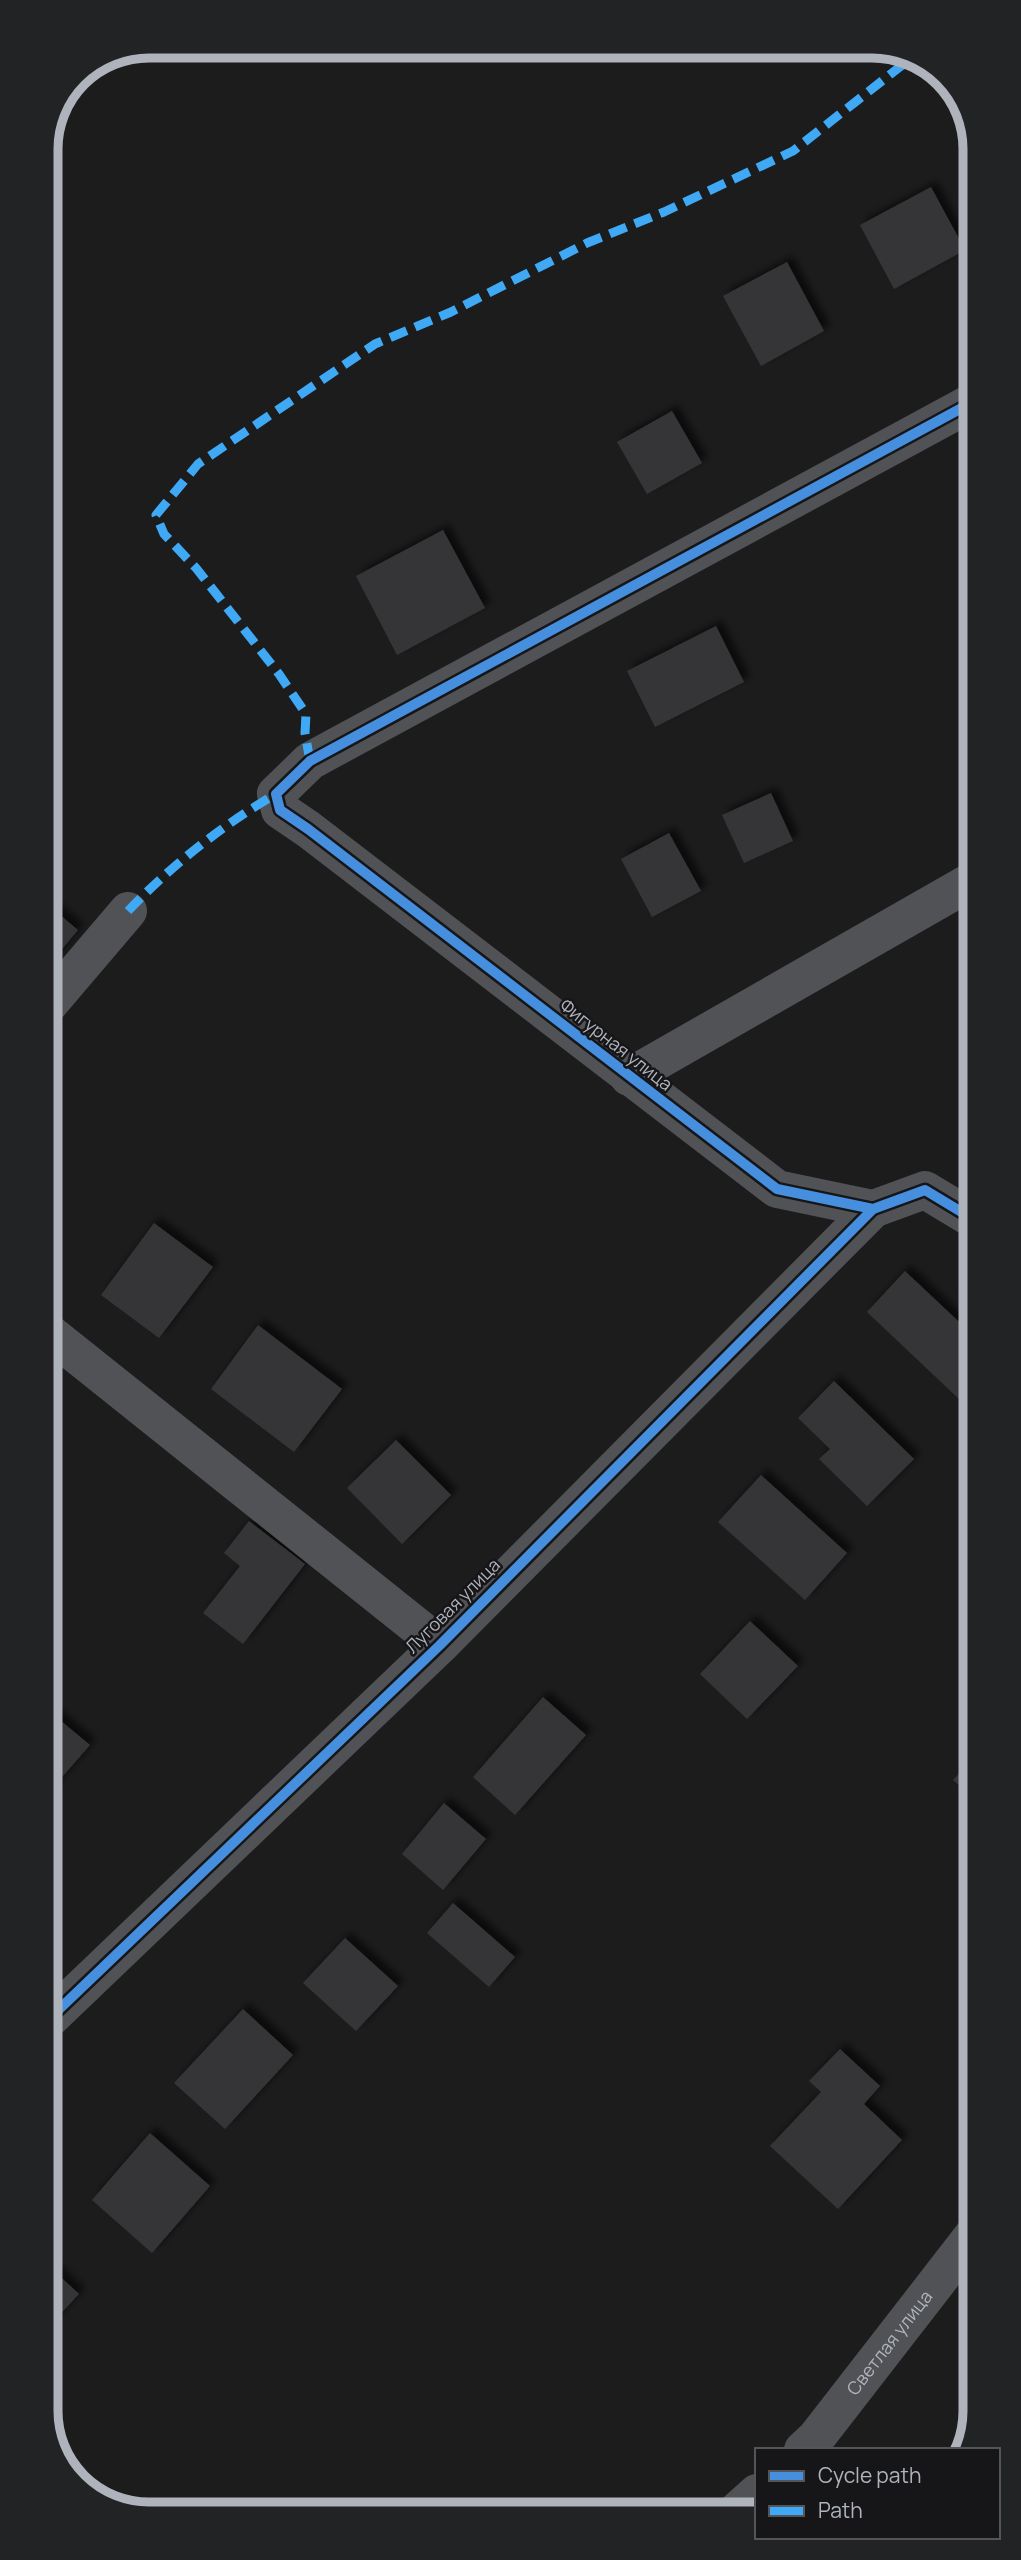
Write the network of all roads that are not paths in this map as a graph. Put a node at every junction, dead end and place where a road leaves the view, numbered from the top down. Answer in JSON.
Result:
{"nodes":[{"id":1,"x":963,"y":407,"type":"edge"},
{"id":2,"x":963,"y":886,"type":"edge"},
{"id":3,"x":128,"y":911,"type":"dead end"},
{"id":4,"x":58,"y":993,"type":"edge"},
{"id":5,"x":629,"y":1077,"type":"junction"},
{"id":6,"x":873,"y":1209,"type":"junction"},
{"id":7,"x":963,"y":1213,"type":"edge"},
{"id":8,"x":58,"y":1340,"type":"edge"},
{"id":9,"x":440,"y":1645,"type":"junction"},
{"id":10,"x":58,"y":2010,"type":"edge"},
{"id":11,"x":963,"y":2248,"type":"edge"},
{"id":12,"x":805,"y":2448,"type":"edge"}],
"edges":[{"from":1,"to":5,"type":"street","name":"Фигурная улица"},
{"from":2,"to":5,"type":"street"},
{"from":3,"to":4,"type":"street"},
{"from":5,"to":6,"type":"street","name":"Фигурная улица"},
{"from":6,"to":7,"type":"street"},
{"from":6,"to":9,"type":"street","name":"Луговая улица"},
{"from":8,"to":9,"type":"street"},
{"from":9,"to":10,"type":"street","name":"Луговая улица"},
{"from":11,"to":12,"type":"street","name":"Светлая улица"}]}
